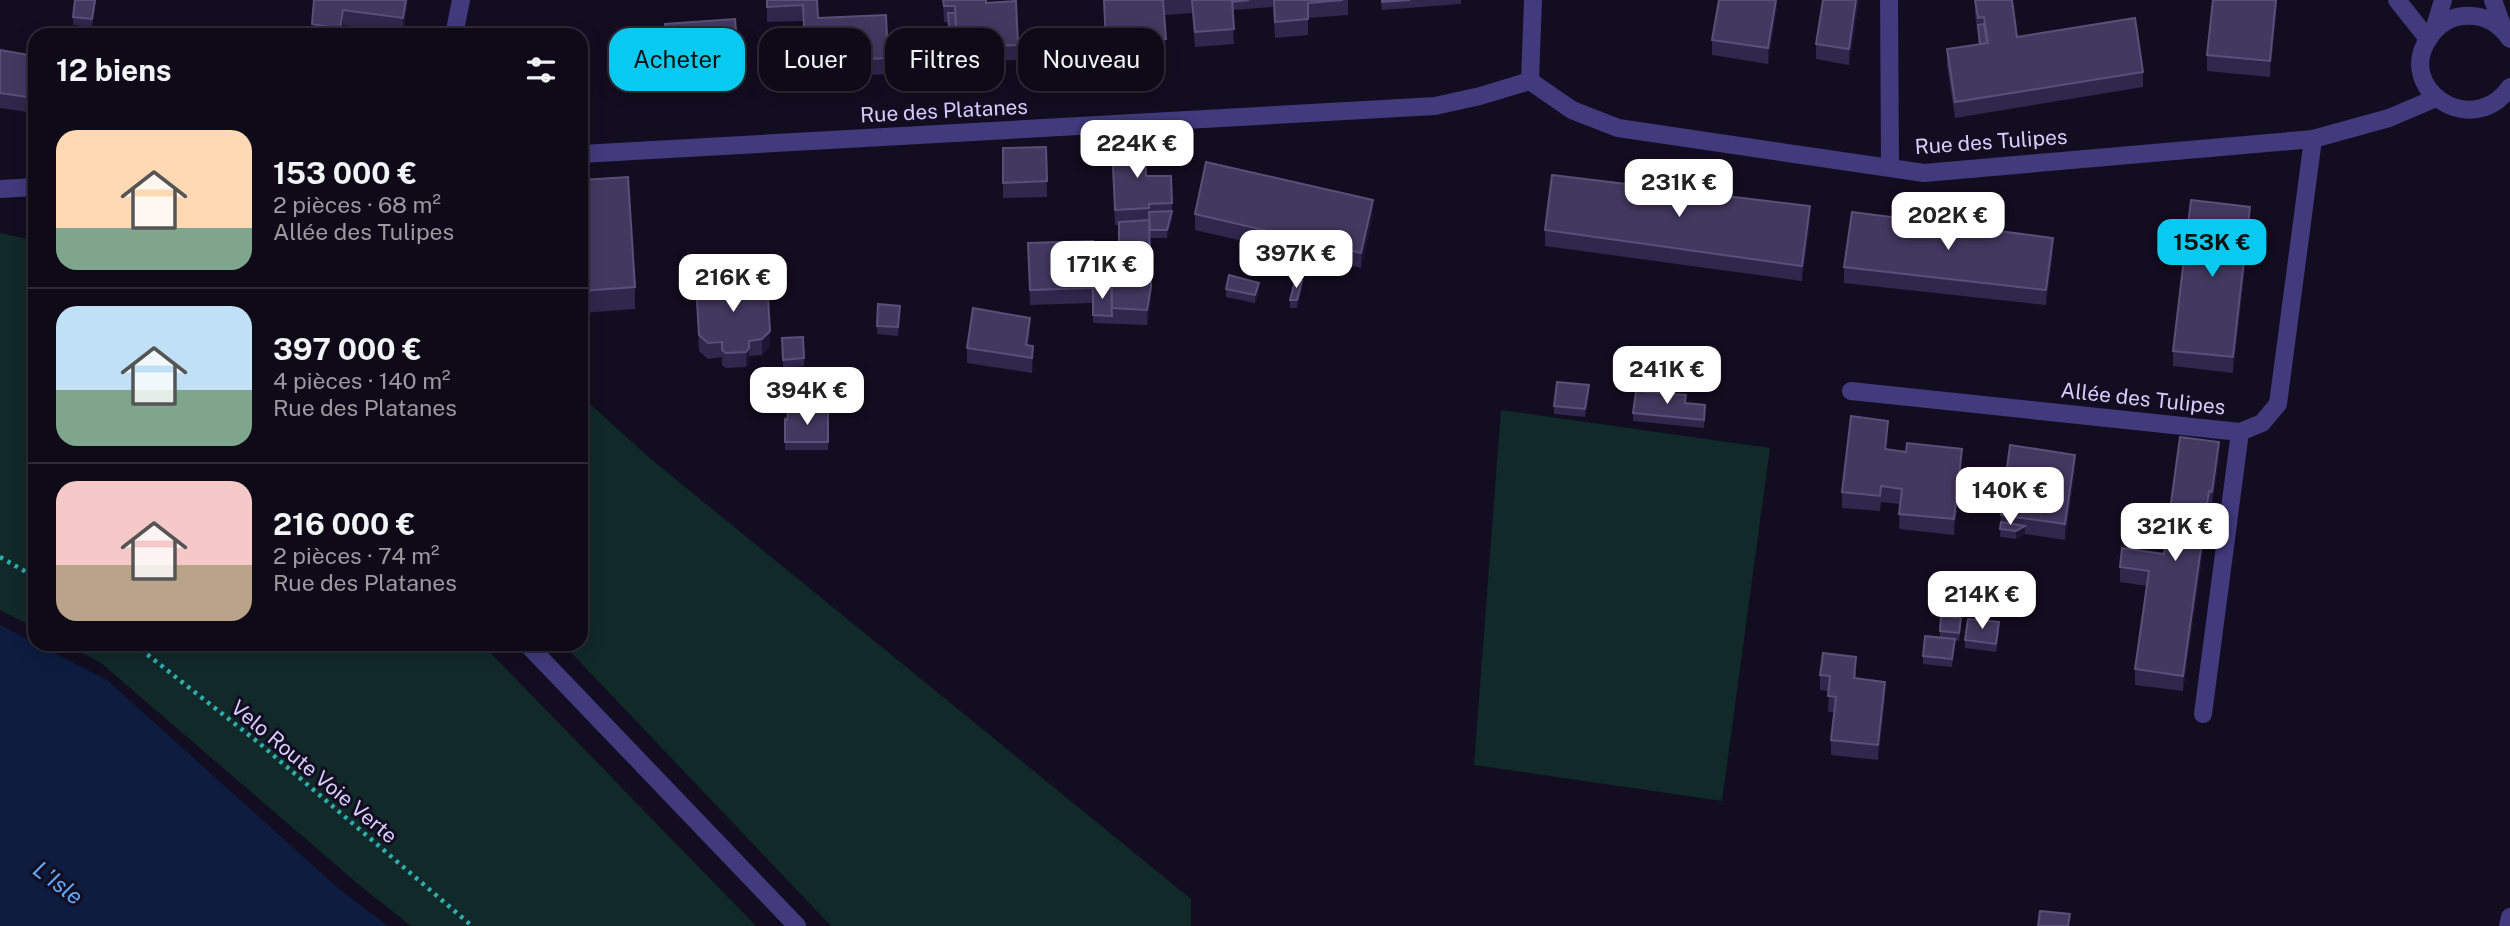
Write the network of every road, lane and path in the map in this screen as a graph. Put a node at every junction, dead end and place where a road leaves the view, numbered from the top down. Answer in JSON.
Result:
{"nodes":[{"id":1,"x":461,"y":0,"type":"edge"},
{"id":2,"x":1533,"y":0,"type":"edge"},
{"id":3,"x":1889,"y":0,"type":"edge"},
{"id":4,"x":2397,"y":0,"type":"edge"},
{"id":5,"x":2443,"y":0,"type":"edge"},
{"id":6,"x":2493,"y":0,"type":"edge"},
{"id":7,"x":455,"y":28,"type":"edge"},
{"id":8,"x":2431,"y":35,"type":"junction"},
{"id":9,"x":2507,"y":35,"type":"edge"},
{"id":10,"x":1530,"y":81,"type":"junction"},
{"id":11,"x":2510,"y":87,"type":"edge"},
{"id":12,"x":2436,"y":98,"type":"junction"},
{"id":13,"x":2510,"y":102,"type":"edge"},
{"id":14,"x":2489,"y":106,"type":"junction"},
{"id":15,"x":2313,"y":139,"type":"junction"},
{"id":16,"x":588,"y":154,"type":"edge"},
{"id":17,"x":1890,"y":167,"type":"junction"},
{"id":18,"x":28,"y":187,"type":"edge"},
{"id":19,"x":5,"y":188,"type":"edge"},
{"id":20,"x":28,"y":194,"type":"edge"},
{"id":21,"x":1851,"y":391,"type":"dead end"},
{"id":22,"x":2241,"y":432,"type":"junction"},
{"id":23,"x":0,"y":557,"type":"edge"},
{"id":24,"x":28,"y":573,"type":"edge"},
{"id":25,"x":143,"y":651,"type":"edge"},
{"id":26,"x":534,"y":651,"type":"edge"},
{"id":27,"x":2203,"y":714,"type":"dead end"},
{"id":28,"x":2510,"y":917,"type":"edge"},
{"id":29,"x":472,"y":926,"type":"edge"},
{"id":30,"x":797,"y":926,"type":"edge"},
{"id":31,"x":2508,"y":926,"type":"edge"}],
"edges":[{"from":1,"to":7,"type":"street"},
{"from":2,"to":10,"type":"street"},
{"from":3,"to":17,"type":"street"},
{"from":4,"to":8,"type":"street"},
{"from":5,"to":8,"type":"street"},
{"from":6,"to":9,"type":"street"},
{"from":8,"to":9,"type":"street"},
{"from":8,"to":12,"type":"street"},
{"from":10,"to":16,"type":"street","name":"Rue des Platanes"},
{"from":10,"to":17,"type":"street","name":"Rue des Tulipes"},
{"from":11,"to":14,"type":"street"},
{"from":12,"to":14,"type":"street"},
{"from":12,"to":15,"type":"street","name":"Rue des Tulipes"},
{"from":13,"to":14,"type":"street"},
{"from":15,"to":17,"type":"street","name":"Rue des Tulipes"},
{"from":15,"to":22,"type":"street","name":"Allée des Tulipes"},
{"from":18,"to":19,"type":"street"},
{"from":19,"to":20,"type":"street"},
{"from":21,"to":22,"type":"street","name":"Allée des Tulipes"},
{"from":22,"to":27,"type":"street"},
{"from":23,"to":24,"type":"path"},
{"from":25,"to":29,"type":"path","name":"Velo Route Voie Verte"},
{"from":26,"to":30,"type":"street"},
{"from":28,"to":31,"type":"street"}]}
